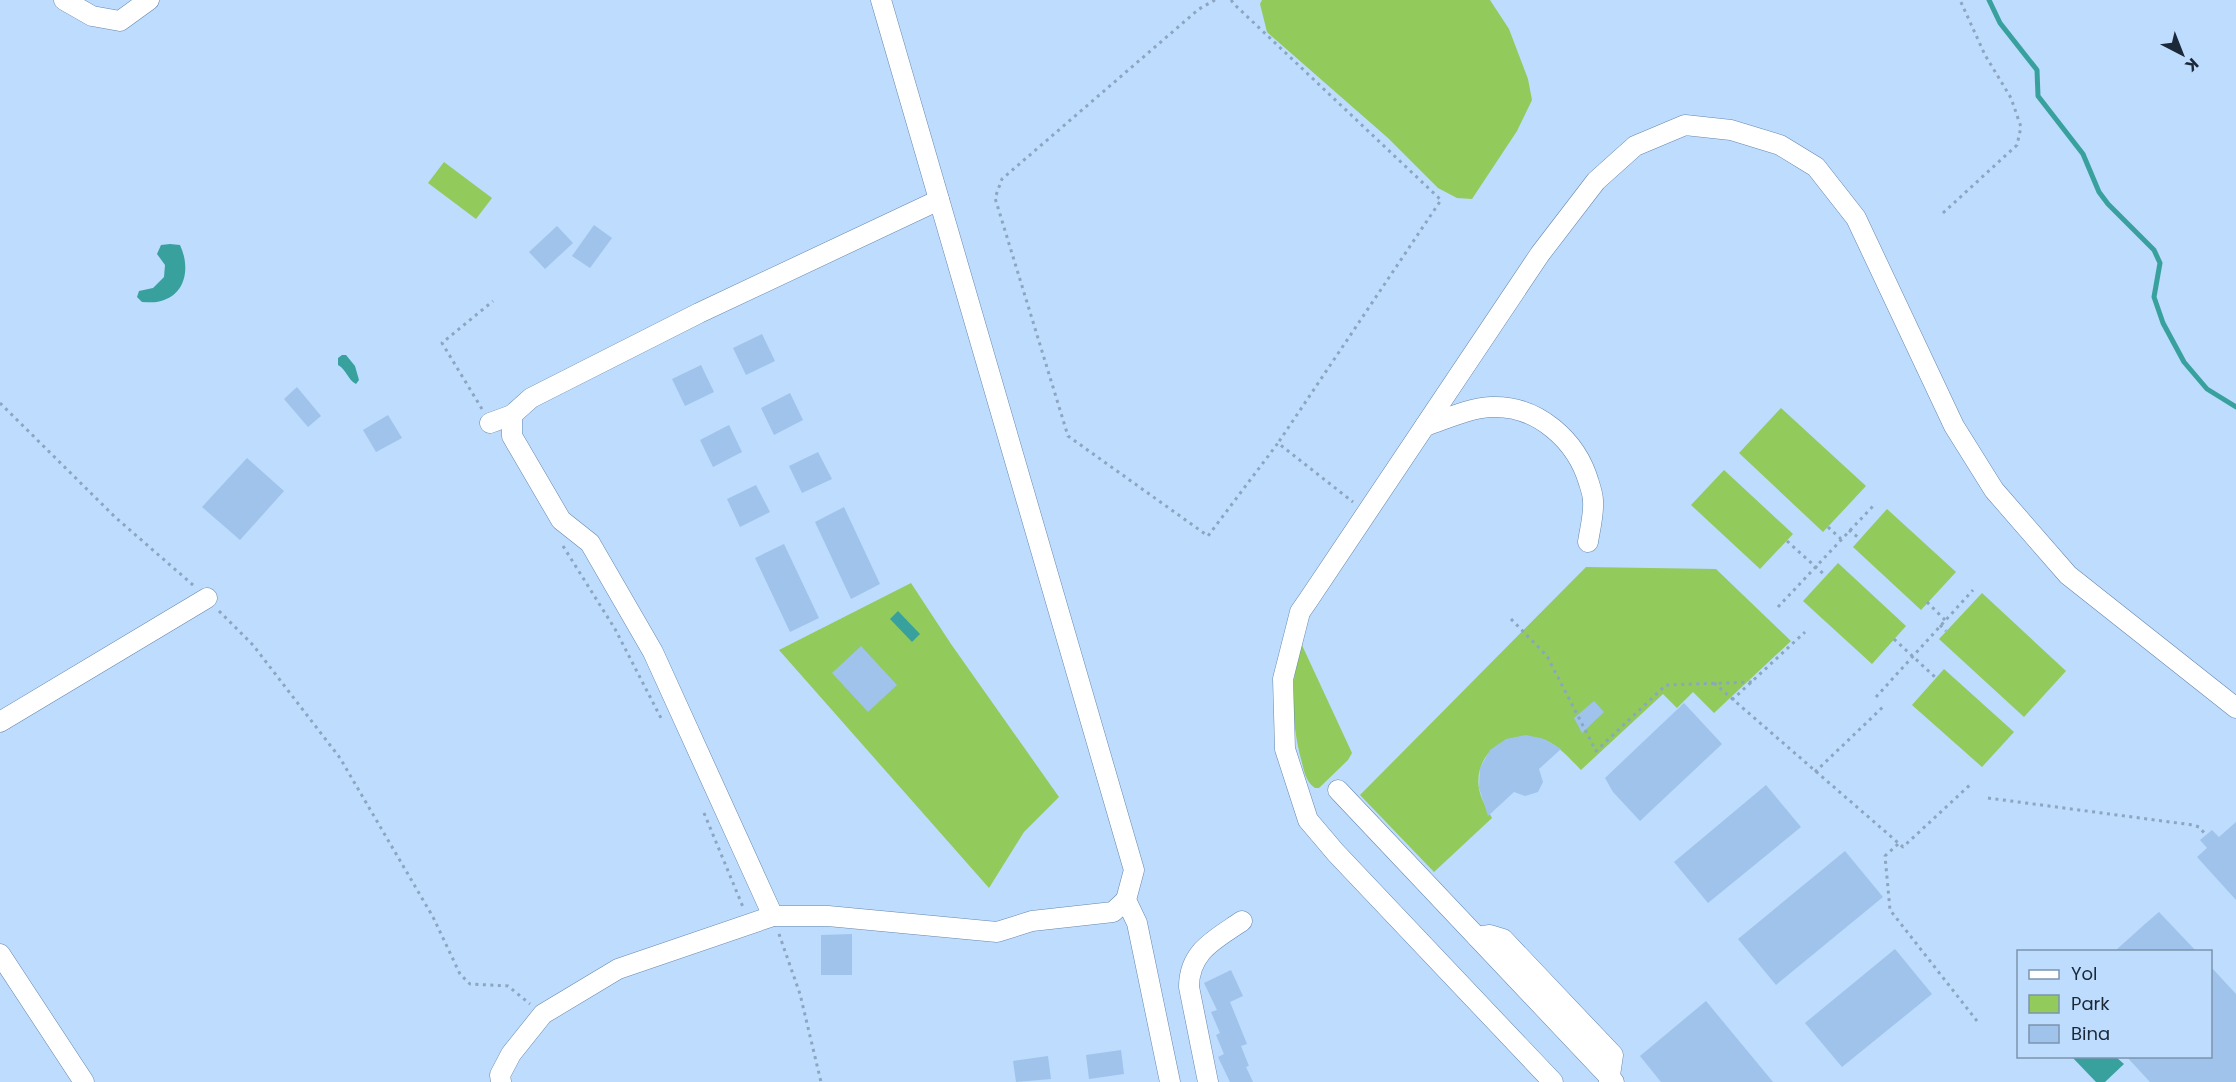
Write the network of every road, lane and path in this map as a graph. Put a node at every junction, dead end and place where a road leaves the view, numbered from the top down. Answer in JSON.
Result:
{"nodes":[{"id":1,"x":64,"y":0,"type":"edge"},
{"id":2,"x":148,"y":0,"type":"edge"},
{"id":3,"x":881,"y":0,"type":"edge"},
{"id":4,"x":1215,"y":0,"type":"edge"},
{"id":5,"x":1231,"y":0,"type":"edge"},
{"id":6,"x":1960,"y":0,"type":"edge"},
{"id":7,"x":939,"y":200,"type":"junction"},
{"id":8,"x":1942,"y":213,"type":"dead end"},
{"id":9,"x":493,"y":301,"type":"dead end"},
{"id":10,"x":0,"y":402,"type":"edge"},
{"id":11,"x":512,"y":415,"type":"junction"},
{"id":12,"x":490,"y":423,"type":"joint"},
{"id":13,"x":1425,"y":426,"type":"junction"},
{"id":14,"x":1278,"y":443,"type":"junction"},
{"id":15,"x":1874,"y":505,"type":"dead end"},
{"id":16,"x":1366,"y":513,"type":"junction"},
{"id":17,"x":1828,"y":527,"type":"dead end"},
{"id":18,"x":1849,"y":530,"type":"junction"},
{"id":19,"x":1841,"y":539,"type":"junction"},
{"id":20,"x":1860,"y":539,"type":"dead end"},
{"id":21,"x":560,"y":540,"type":"dead end"},
{"id":22,"x":1787,"y":541,"type":"dead end"},
{"id":23,"x":1588,"y":542,"type":"dead end"},
{"id":24,"x":1815,"y":567,"type":"junction"},
{"id":25,"x":1826,"y":576,"type":"dead end"},
{"id":26,"x":1973,"y":590,"type":"dead end"},
{"id":27,"x":207,"y":598,"type":"junction"},
{"id":28,"x":1927,"y":602,"type":"dead end"},
{"id":29,"x":1778,"y":607,"type":"dead end"},
{"id":30,"x":1511,"y":619,"type":"dead end"},
{"id":31,"x":1945,"y":620,"type":"junction"},
{"id":32,"x":1940,"y":625,"type":"junction"},
{"id":33,"x":1946,"y":631,"type":"dead end"},
{"id":34,"x":1805,"y":632,"type":"dead end"},
{"id":35,"x":1894,"y":639,"type":"dead end"},
{"id":36,"x":1912,"y":657,"type":"junction"},
{"id":37,"x":1936,"y":678,"type":"dead end"},
{"id":38,"x":1752,"y":681,"type":"junction"},
{"id":39,"x":1714,"y":683,"type":"junction"},
{"id":40,"x":1876,"y":697,"type":"dead end"},
{"id":41,"x":1732,"y":700,"type":"junction"},
{"id":42,"x":1886,"y":705,"type":"dead end"},
{"id":43,"x":2236,"y":708,"type":"edge"},
{"id":44,"x":0,"y":722,"type":"edge"},
{"id":45,"x":663,"y":723,"type":"dead end"},
{"id":46,"x":1815,"y":772,"type":"junction"},
{"id":47,"x":1972,"y":783,"type":"dead end"},
{"id":48,"x":1338,"y":790,"type":"dead end"},
{"id":49,"x":1988,"y":798,"type":"dead end"},
{"id":50,"x":701,"y":807,"type":"dead end"},
{"id":51,"x":2206,"y":835,"type":"dead end"},
{"id":52,"x":1898,"y":844,"type":"junction"},
{"id":53,"x":1126,"y":900,"type":"junction"},
{"id":54,"x":773,"y":916,"type":"junction"},
{"id":55,"x":1242,"y":921,"type":"dead end"},
{"id":56,"x":750,"y":923,"type":"junction"},
{"id":57,"x":0,"y":954,"type":"edge"},
{"id":58,"x":543,"y":1014,"type":"junction"},
{"id":59,"x":1977,"y":1020,"type":"dead end"},
{"id":60,"x":1611,"y":1081,"type":"edge"},
{"id":61,"x":84,"y":1082,"type":"edge"},
{"id":62,"x":501,"y":1082,"type":"edge"},
{"id":63,"x":820,"y":1082,"type":"edge"},
{"id":64,"x":1170,"y":1082,"type":"edge"},
{"id":65,"x":1208,"y":1082,"type":"edge"},
{"id":66,"x":1553,"y":1082,"type":"edge"}],
"edges":[{"from":1,"to":2,"type":"street"},
{"from":3,"to":7,"type":"street"},
{"from":4,"to":14,"type":"path"},
{"from":5,"to":14,"type":"path"},
{"from":6,"to":8,"type":"path"},
{"from":7,"to":11,"type":"street"},
{"from":7,"to":53,"type":"street"},
{"from":9,"to":12,"type":"path"},
{"from":10,"to":27,"type":"path"},
{"from":11,"to":12,"type":"street"},
{"from":11,"to":54,"type":"street"},
{"from":13,"to":16,"type":"street"},
{"from":13,"to":23,"type":"street"},
{"from":13,"to":43,"type":"street"},
{"from":14,"to":16,"type":"path"},
{"from":15,"to":18,"type":"path"},
{"from":16,"to":66,"type":"street"},
{"from":17,"to":19,"type":"path"},
{"from":18,"to":19,"type":"path"},
{"from":18,"to":20,"type":"path"},
{"from":19,"to":24,"type":"path"},
{"from":21,"to":45,"type":"path"},
{"from":22,"to":24,"type":"path"},
{"from":24,"to":25,"type":"path"},
{"from":24,"to":29,"type":"path"},
{"from":26,"to":31,"type":"path"},
{"from":27,"to":44,"type":"street"},
{"from":27,"to":58,"type":"path"},
{"from":28,"to":31,"type":"path"},
{"from":30,"to":39,"type":"path"},
{"from":31,"to":32,"type":"path"},
{"from":32,"to":33,"type":"path"},
{"from":32,"to":36,"type":"path"},
{"from":34,"to":38,"type":"path"},
{"from":35,"to":36,"type":"path"},
{"from":36,"to":37,"type":"path"},
{"from":36,"to":40,"type":"path"},
{"from":38,"to":39,"type":"path"},
{"from":38,"to":41,"type":"path"},
{"from":39,"to":41,"type":"path"},
{"from":41,"to":46,"type":"path"},
{"from":42,"to":46,"type":"path"},
{"from":46,"to":52,"type":"path"},
{"from":47,"to":52,"type":"path"},
{"from":48,"to":60,"type":"street"},
{"from":49,"to":51,"type":"path"},
{"from":50,"to":56,"type":"path"},
{"from":52,"to":59,"type":"path"},
{"from":53,"to":54,"type":"street"},
{"from":53,"to":64,"type":"street"},
{"from":54,"to":56,"type":"street"},
{"from":54,"to":63,"type":"path"},
{"from":55,"to":65,"type":"street"},
{"from":56,"to":58,"type":"street"},
{"from":57,"to":61,"type":"street"},
{"from":58,"to":62,"type":"street"}]}
